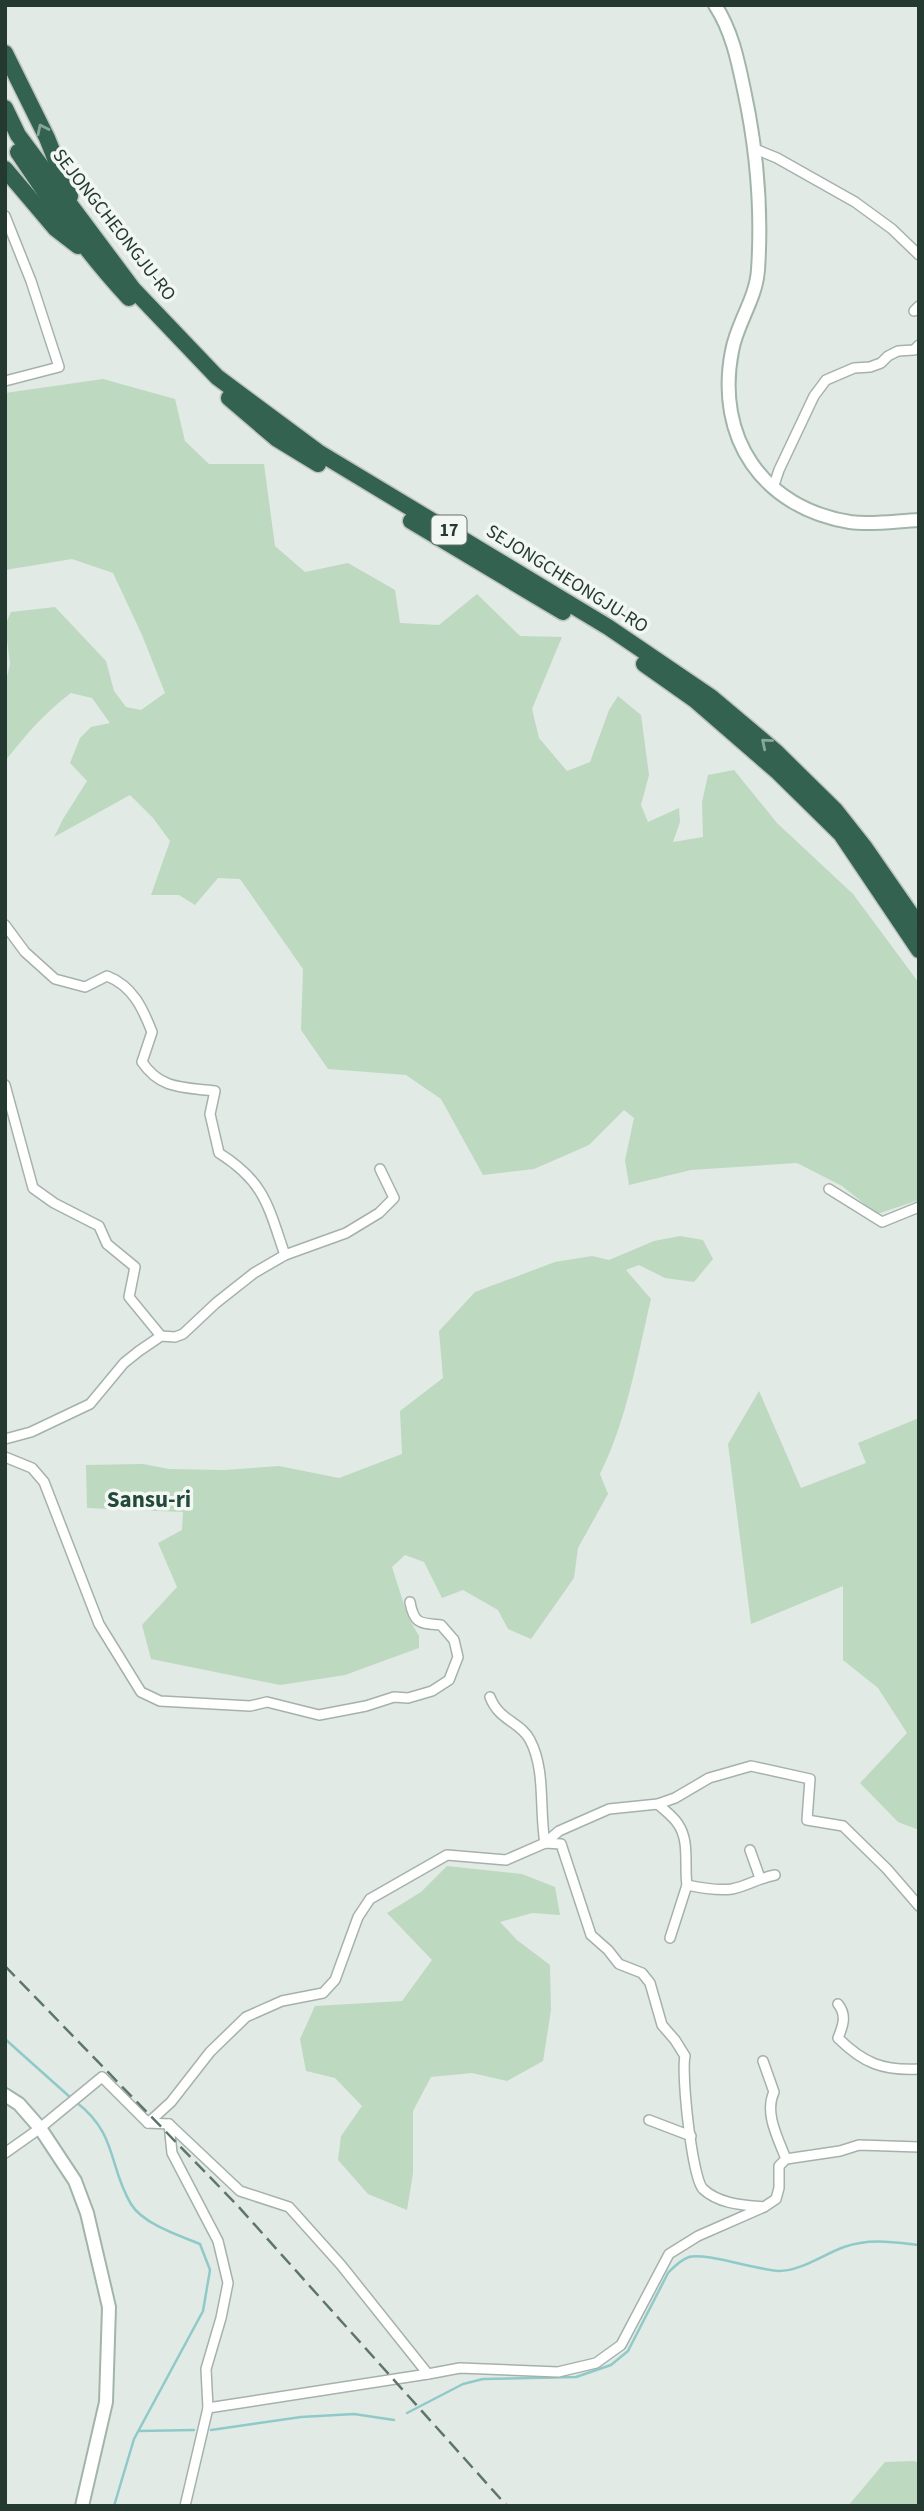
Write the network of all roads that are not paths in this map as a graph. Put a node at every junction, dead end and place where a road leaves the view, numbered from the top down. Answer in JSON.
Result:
{"nodes":[{"id":1,"x":715,"y":5,"type":"edge"},
{"id":2,"x":5,"y":53,"type":"edge"},
{"id":3,"x":5,"y":108,"type":"edge"},
{"id":4,"x":5,"y":132,"type":"edge"},
{"id":5,"x":755,"y":149,"type":"junction"},
{"id":6,"x":5,"y":169,"type":"edge"},
{"id":7,"x":77,"y":215,"type":"junction"},
{"id":8,"x":5,"y":216,"type":"edge"},
{"id":9,"x":919,"y":255,"type":"edge"},
{"id":10,"x":95,"y":259,"type":"junction"},
{"id":11,"x":919,"y":345,"type":"edge"},
{"id":12,"x":5,"y":380,"type":"edge"},
{"id":13,"x":773,"y":488,"type":"junction"},
{"id":14,"x":919,"y":520,"type":"edge"},
{"id":15,"x":5,"y":925,"type":"edge"},
{"id":16,"x":919,"y":926,"type":"edge"},
{"id":17,"x":919,"y":950,"type":"edge"},
{"id":18,"x":5,"y":1085,"type":"edge"},
{"id":19,"x":380,"y":1170,"type":"dead end"},
{"id":20,"x":829,"y":1188,"type":"dead end"},
{"id":21,"x":919,"y":1207,"type":"edge"},
{"id":22,"x":285,"y":1255,"type":"junction"},
{"id":23,"x":161,"y":1336,"type":"junction"},
{"id":24,"x":5,"y":1438,"type":"edge"},
{"id":25,"x":5,"y":1457,"type":"edge"},
{"id":26,"x":410,"y":1602,"type":"dead end"},
{"id":27,"x":490,"y":1697,"type":"dead end"},
{"id":28,"x":658,"y":1804,"type":"junction"},
{"id":29,"x":545,"y":1843,"type":"junction"},
{"id":30,"x":750,"y":1850,"type":"dead end"},
{"id":31,"x":775,"y":1875,"type":"dead end"},
{"id":32,"x":760,"y":1878,"type":"junction"},
{"id":33,"x":687,"y":1885,"type":"junction"},
{"id":34,"x":919,"y":1906,"type":"edge"},
{"id":35,"x":670,"y":1938,"type":"dead end"},
{"id":36,"x":838,"y":2004,"type":"dead end"},
{"id":37,"x":762,"y":2061,"type":"dead end"},
{"id":38,"x":919,"y":2069,"type":"edge"},
{"id":39,"x":5,"y":2095,"type":"edge"},
{"id":40,"x":649,"y":2120,"type":"dead end"},
{"id":41,"x":149,"y":2123,"type":"junction"},
{"id":42,"x":169,"y":2124,"type":"junction"},
{"id":43,"x":39,"y":2129,"type":"junction"},
{"id":44,"x":691,"y":2136,"type":"junction"},
{"id":45,"x":919,"y":2147,"type":"edge"},
{"id":46,"x":5,"y":2153,"type":"edge"},
{"id":47,"x":786,"y":2159,"type":"junction"},
{"id":48,"x":764,"y":2207,"type":"junction"},
{"id":49,"x":428,"y":2374,"type":"junction"},
{"id":50,"x":208,"y":2408,"type":"junction"},
{"id":51,"x":82,"y":2506,"type":"edge"},
{"id":52,"x":185,"y":2506,"type":"edge"}],
"edges":[{"from":1,"to":5,"type":"street"},
{"from":7,"to":2,"type":"highway","one_way":true},
{"from":3,"to":7,"type":"highway","name":"SEJONGCHEONGJU-RO","number":"17"},
{"from":4,"to":10,"type":"highway","name":"SEJONGCHEONGJU-RO","number":"17"},
{"from":5,"to":9,"type":"street"},
{"from":5,"to":13,"type":"street"},
{"from":6,"to":10,"type":"highway"},
{"from":16,"to":7,"type":"highway","name":"SEJONGCHEONGJU-RO","number":"17","one_way":true},
{"from":8,"to":12,"type":"street"},
{"from":10,"to":17,"type":"highway","name":"SEJONGCHEONGJU-RO","number":"17"},
{"from":11,"to":13,"type":"street"},
{"from":13,"to":14,"type":"street"},
{"from":15,"to":22,"type":"street"},
{"from":18,"to":23,"type":"street"},
{"from":19,"to":22,"type":"street"},
{"from":20,"to":21,"type":"street"},
{"from":22,"to":23,"type":"street"},
{"from":23,"to":24,"type":"street"},
{"from":25,"to":26,"type":"street"},
{"from":27,"to":29,"type":"street"},
{"from":28,"to":29,"type":"street"},
{"from":28,"to":33,"type":"street"},
{"from":28,"to":34,"type":"street"},
{"from":29,"to":41,"type":"street"},
{"from":29,"to":44,"type":"street"},
{"from":30,"to":32,"type":"street"},
{"from":31,"to":32,"type":"street"},
{"from":32,"to":33,"type":"street"},
{"from":33,"to":35,"type":"street"},
{"from":36,"to":38,"type":"street"},
{"from":37,"to":47,"type":"street"},
{"from":39,"to":43,"type":"street"},
{"from":40,"to":44,"type":"street"},
{"from":41,"to":42,"type":"street"},
{"from":41,"to":43,"type":"street"},
{"from":42,"to":49,"type":"street"},
{"from":42,"to":50,"type":"street"},
{"from":43,"to":46,"type":"street"},
{"from":43,"to":51,"type":"street"},
{"from":44,"to":48,"type":"street"},
{"from":45,"to":47,"type":"street"},
{"from":47,"to":48,"type":"street"},
{"from":48,"to":49,"type":"street"},
{"from":49,"to":50,"type":"street"},
{"from":50,"to":52,"type":"street"}]}
